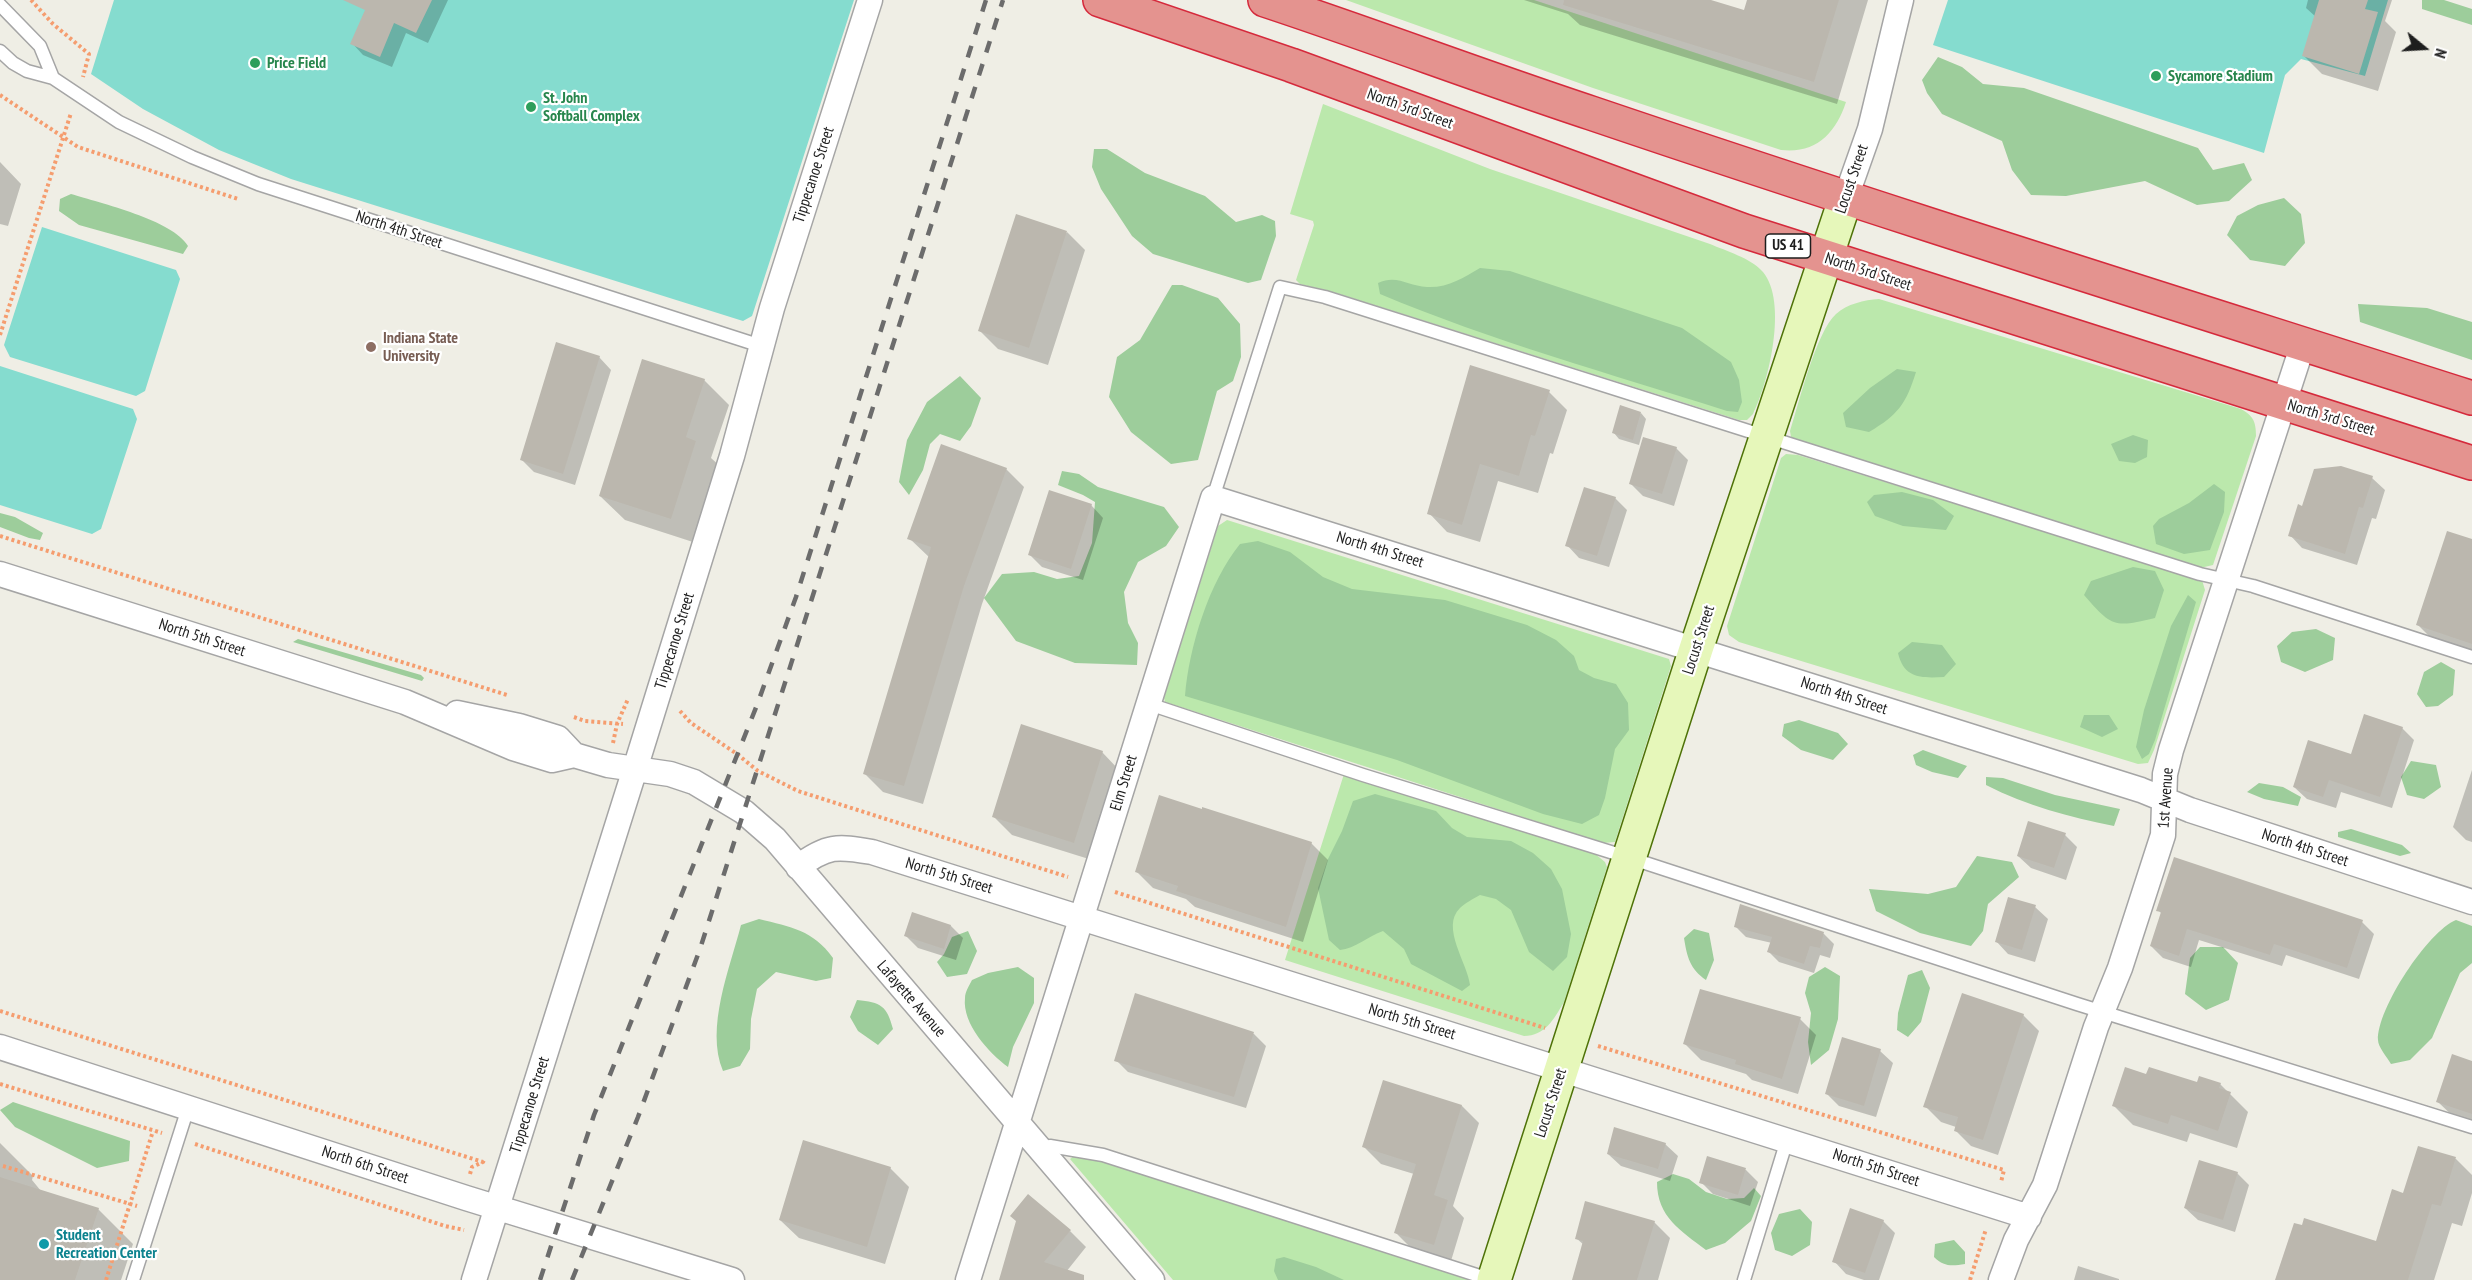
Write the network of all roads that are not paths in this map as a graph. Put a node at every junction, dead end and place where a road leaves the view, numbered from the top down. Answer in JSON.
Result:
{"nodes":[{"id":1,"x":870,"y":0,"type":"edge"},
{"id":2,"x":1265,"y":0,"type":"edge"},
{"id":3,"x":1901,"y":0,"type":"edge"},
{"id":4,"x":1107,"y":2,"type":"edge"},
{"id":5,"x":0,"y":5,"type":"edge"},
{"id":6,"x":0,"y":51,"type":"edge"},
{"id":7,"x":53,"y":78,"type":"junction"},
{"id":8,"x":1846,"y":197,"type":"junction"},
{"id":9,"x":1825,"y":258,"type":"junction"},
{"id":10,"x":2303,"y":344,"type":"junction"},
{"id":11,"x":761,"y":346,"type":"junction"},
{"id":12,"x":2472,"y":398,"type":"edge"},
{"id":13,"x":2285,"y":404,"type":"junction"},
{"id":14,"x":1767,"y":438,"type":"junction"},
{"id":15,"x":2472,"y":463,"type":"edge"},
{"id":16,"x":1213,"y":498,"type":"junction"},
{"id":17,"x":0,"y":574,"type":"edge"},
{"id":18,"x":2226,"y":580,"type":"junction"},
{"id":19,"x":1696,"y":649,"type":"junction"},
{"id":20,"x":2472,"y":657,"type":"edge"},
{"id":21,"x":1149,"y":704,"type":"junction"},
{"id":22,"x":635,"y":769,"type":"junction"},
{"id":23,"x":2165,"y":800,"type":"junction"},
{"id":24,"x":1630,"y":858,"type":"junction"},
{"id":25,"x":798,"y":867,"type":"junction"},
{"id":26,"x":2472,"y":902,"type":"edge"},
{"id":27,"x":1081,"y":918,"type":"junction"},
{"id":28,"x":2102,"y":1011,"type":"junction"},
{"id":29,"x":0,"y":1047,"type":"edge"},
{"id":30,"x":1562,"y":1069,"type":"junction"},
{"id":31,"x":188,"y":1108,"type":"junction"},
{"id":32,"x":1018,"y":1124,"type":"junction"},
{"id":33,"x":2472,"y":1126,"type":"edge"},
{"id":34,"x":1787,"y":1140,"type":"junction"},
{"id":35,"x":1042,"y":1152,"type":"junction"},
{"id":36,"x":498,"y":1208,"type":"junction"},
{"id":37,"x":2029,"y":1217,"type":"junction"},
{"id":38,"x":133,"y":1280,"type":"edge"},
{"id":39,"x":474,"y":1280,"type":"edge"},
{"id":40,"x":732,"y":1280,"type":"edge"},
{"id":41,"x":968,"y":1280,"type":"edge"},
{"id":42,"x":1152,"y":1280,"type":"edge"},
{"id":43,"x":1493,"y":1280,"type":"edge"},
{"id":44,"x":1744,"y":1280,"type":"edge"},
{"id":45,"x":2001,"y":1280,"type":"edge"}],
"edges":[{"from":1,"to":11,"type":"street","name":"Tippecanoe Street"},
{"from":2,"to":8,"type":"highway"},
{"from":3,"to":8,"type":"street","name":"Locust Street"},
{"from":4,"to":9,"type":"highway","name":"North 3rd Street","number":"US 41"},
{"from":5,"to":7,"type":"lane"},
{"from":6,"to":7,"type":"lane","name":"North 4th Street"},
{"from":7,"to":11,"type":"lane","name":"North 4th Street"},
{"from":8,"to":9,"type":"street","name":"Locust Street"},
{"from":8,"to":10,"type":"highway"},
{"from":9,"to":13,"type":"highway","name":"North 3rd Street","number":"US 41"},
{"from":9,"to":14,"type":"street","name":"Locust Street"},
{"from":10,"to":12,"type":"highway"},
{"from":10,"to":13,"type":"street","name":"1st Avenue"},
{"from":11,"to":22,"type":"street","name":"Tippecanoe Street"},
{"from":13,"to":15,"type":"highway","name":"North 3rd Street","number":"US 41"},
{"from":13,"to":18,"type":"street","name":"1st Avenue"},
{"from":14,"to":16,"type":"lane","name":"Elm Street"},
{"from":14,"to":18,"type":"lane"},
{"from":14,"to":19,"type":"street","name":"Locust Street"},
{"from":16,"to":19,"type":"street","name":"North 4th Street"},
{"from":16,"to":21,"type":"street","name":"Elm Street"},
{"from":17,"to":22,"type":"street","name":"North 5th Street"},
{"from":18,"to":20,"type":"lane"},
{"from":18,"to":23,"type":"street","name":"1st Avenue"},
{"from":19,"to":23,"type":"street","name":"North 4th Street"},
{"from":19,"to":24,"type":"street","name":"Locust Street"},
{"from":21,"to":24,"type":"lane"},
{"from":21,"to":27,"type":"street","name":"Elm Street"},
{"from":22,"to":25,"type":"street","name":"Lafayette Avenue"},
{"from":22,"to":36,"type":"street","name":"Tippecanoe Street"},
{"from":23,"to":26,"type":"street","name":"North 4th Street"},
{"from":23,"to":28,"type":"street","name":"1st Avenue"},
{"from":24,"to":28,"type":"lane"},
{"from":24,"to":30,"type":"street","name":"Locust Street"},
{"from":25,"to":27,"type":"street","name":"North 5th Street"},
{"from":25,"to":32,"type":"street","name":"Lafayette Avenue"},
{"from":27,"to":30,"type":"street","name":"North 5th Street"},
{"from":27,"to":32,"type":"street","name":"Elm Street"},
{"from":28,"to":33,"type":"lane"},
{"from":28,"to":37,"type":"street","name":"1st Avenue"},
{"from":29,"to":31,"type":"street","name":"North 6th Street"},
{"from":30,"to":34,"type":"street","name":"North 5th Street"},
{"from":30,"to":43,"type":"street","name":"Locust Street"},
{"from":31,"to":36,"type":"street","name":"North 6th Street"},
{"from":31,"to":38,"type":"lane"},
{"from":32,"to":35,"type":"street","name":"Lafayette Avenue"},
{"from":32,"to":41,"type":"street","name":"Elm Street"},
{"from":34,"to":37,"type":"street","name":"North 5th Street"},
{"from":34,"to":44,"type":"lane"},
{"from":35,"to":42,"type":"street","name":"Lafayette Avenue"},
{"from":35,"to":43,"type":"lane"},
{"from":36,"to":39,"type":"street","name":"Tippecanoe Street"},
{"from":36,"to":40,"type":"street","name":"North 6th Street"},
{"from":37,"to":45,"type":"street","name":"1st Avenue"}]}
